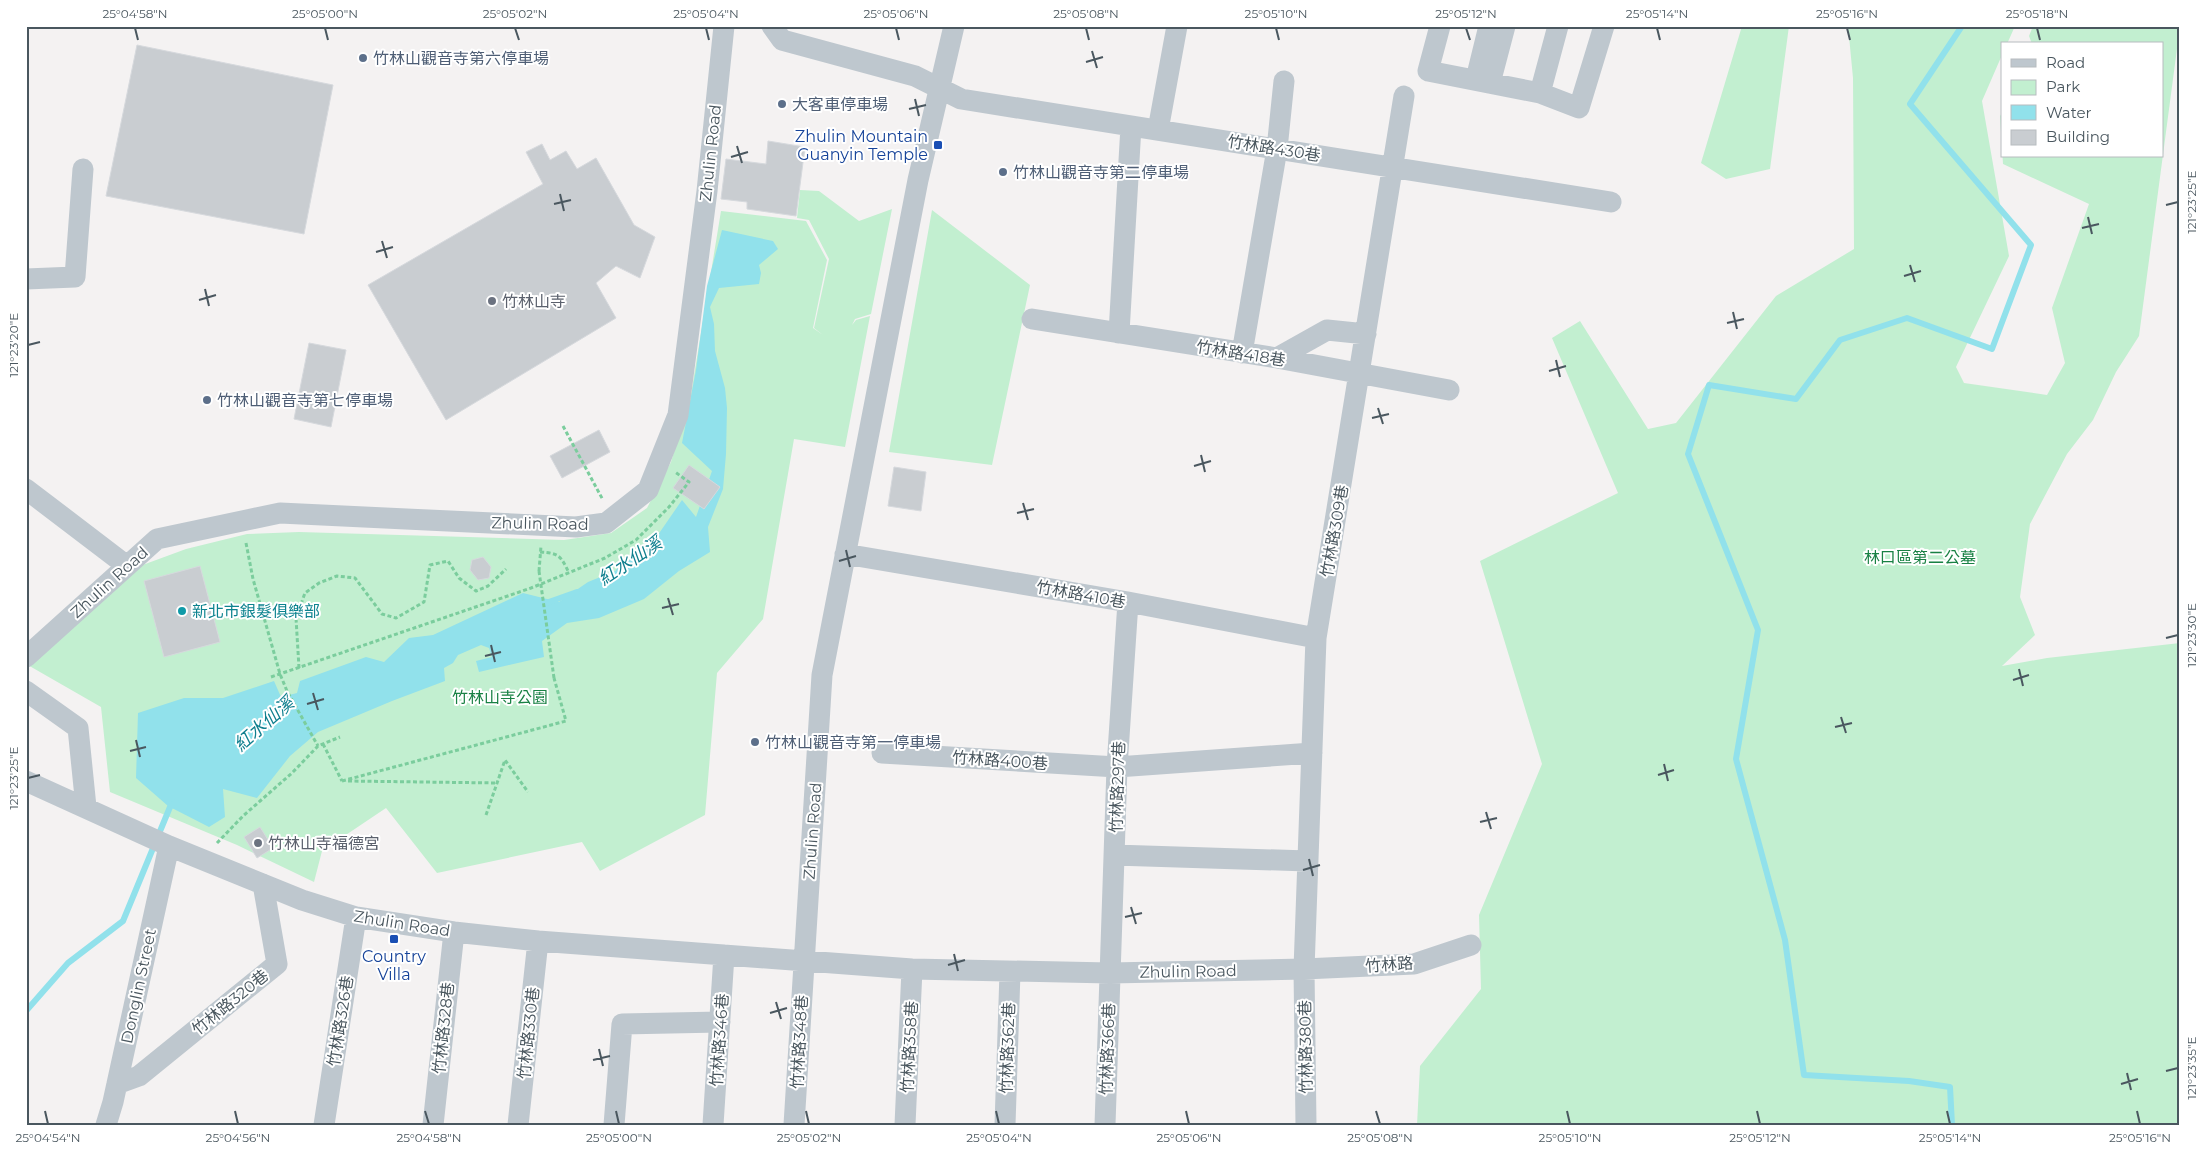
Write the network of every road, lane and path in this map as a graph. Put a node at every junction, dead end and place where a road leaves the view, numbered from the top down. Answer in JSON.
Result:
{"nodes":[{"id":1,"x":724,"y":26,"type":"edge"},
{"id":2,"x":772,"y":26,"type":"edge"},
{"id":3,"x":954,"y":26,"type":"edge"},
{"id":4,"x":1177,"y":26,"type":"edge"},
{"id":5,"x":1440,"y":26,"type":"edge"},
{"id":6,"x":1489,"y":26,"type":"edge"},
{"id":7,"x":1505,"y":26,"type":"edge"},
{"id":8,"x":1558,"y":26,"type":"edge"},
{"id":9,"x":1604,"y":26,"type":"edge"},
{"id":10,"x":1284,"y":81,"type":"dead end"},
{"id":11,"x":1483,"y":82,"type":"junction"},
{"id":12,"x":940,"y":88,"type":"junction"},
{"id":13,"x":1540,"y":93,"type":"junction"},
{"id":14,"x":1404,"y":96,"type":"dead end"},
{"id":15,"x":1131,"y":126,"type":"junction"},
{"id":16,"x":1158,"y":130,"type":"junction"},
{"id":17,"x":1278,"y":149,"type":"junction"},
{"id":18,"x":1393,"y":166,"type":"junction"},
{"id":19,"x":83,"y":169,"type":"dead end"},
{"id":20,"x":1611,"y":202,"type":"dead end"},
{"id":21,"x":26,"y":279,"type":"edge"},
{"id":22,"x":1032,"y":319,"type":"dead end"},
{"id":23,"x":1119,"y":333,"type":"junction"},
{"id":24,"x":1366,"y":334,"type":"junction"},
{"id":25,"x":1242,"y":353,"type":"junction"},
{"id":26,"x":1277,"y":358,"type":"junction"},
{"id":27,"x":1360,"y":373,"type":"junction"},
{"id":28,"x":1449,"y":390,"type":"dead end"},
{"id":29,"x":563,"y":426,"type":"dead end"},
{"id":30,"x":670,"y":469,"type":"dead end"},
{"id":31,"x":26,"y":489,"type":"edge"},
{"id":32,"x":604,"y":503,"type":"dead end"},
{"id":33,"x":246,"y":543,"type":"dead end"},
{"id":34,"x":540,"y":552,"type":"dead end"},
{"id":35,"x":845,"y":554,"type":"junction"},
{"id":36,"x":127,"y":566,"type":"junction"},
{"id":37,"x":506,"y":569,"type":"dead end"},
{"id":38,"x":539,"y":571,"type":"dead end"},
{"id":39,"x":569,"y":573,"type":"junction"},
{"id":40,"x":1128,"y":602,"type":"junction"},
{"id":41,"x":1316,"y":638,"type":"junction"},
{"id":42,"x":26,"y":657,"type":"edge"},
{"id":43,"x":299,"y":668,"type":"junction"},
{"id":44,"x":280,"y":674,"type":"junction"},
{"id":45,"x":271,"y":677,"type":"dead end"},
{"id":46,"x":26,"y":691,"type":"edge"},
{"id":47,"x":340,"y":737,"type":"dead end"},
{"id":48,"x":324,"y":744,"type":"junction"},
{"id":49,"x":318,"y":746,"type":"junction"},
{"id":50,"x":882,"y":753,"type":"dead end"},
{"id":51,"x":1312,"y":753,"type":"junction"},
{"id":52,"x":1117,"y":767,"type":"junction"},
{"id":53,"x":26,"y":781,"type":"edge"},
{"id":54,"x":342,"y":781,"type":"junction"},
{"id":55,"x":498,"y":783,"type":"junction"},
{"id":56,"x":528,"y":792,"type":"dead end"},
{"id":57,"x":86,"y":807,"type":"junction"},
{"id":58,"x":486,"y":815,"type":"dead end"},
{"id":59,"x":169,"y":846,"type":"junction"},
{"id":60,"x":224,"y":848,"type":"dead end"},
{"id":61,"x":1114,"y":855,"type":"junction"},
{"id":62,"x":1308,"y":860,"type":"junction"},
{"id":63,"x":263,"y":884,"type":"junction"},
{"id":64,"x":356,"y":917,"type":"junction"},
{"id":65,"x":454,"y":932,"type":"junction"},
{"id":66,"x":538,"y":941,"type":"junction"},
{"id":67,"x":1471,"y":945,"type":"dead end"},
{"id":68,"x":724,"y":955,"type":"junction"},
{"id":69,"x":803,"y":960,"type":"junction"},
{"id":70,"x":912,"y":969,"type":"junction"},
{"id":71,"x":1304,"y":969,"type":"junction"},
{"id":72,"x":1010,"y":972,"type":"junction"},
{"id":73,"x":1110,"y":973,"type":"junction"},
{"id":74,"x":720,"y":1022,"type":"junction"},
{"id":75,"x":117,"y":1084,"type":"junction"},
{"id":76,"x":106,"y":1125,"type":"edge"},
{"id":77,"x":324,"y":1125,"type":"edge"},
{"id":78,"x":433,"y":1125,"type":"edge"},
{"id":79,"x":518,"y":1125,"type":"edge"},
{"id":80,"x":614,"y":1125,"type":"edge"},
{"id":81,"x":713,"y":1125,"type":"edge"},
{"id":82,"x":794,"y":1125,"type":"edge"},
{"id":83,"x":905,"y":1125,"type":"edge"},
{"id":84,"x":1005,"y":1125,"type":"edge"},
{"id":85,"x":1105,"y":1125,"type":"edge"},
{"id":86,"x":1306,"y":1125,"type":"edge"}],
"edges":[{"from":1,"to":36,"type":"street","name":"Zhulin Road"},
{"from":2,"to":12,"type":"street","name":"竹林路430巷"},
{"from":3,"to":12,"type":"street","name":"Zhulin Road"},
{"from":4,"to":16,"type":"street"},
{"from":5,"to":11,"type":"street"},
{"from":6,"to":11,"type":"street"},
{"from":7,"to":11,"type":"street"},
{"from":8,"to":13,"type":"street"},
{"from":9,"to":13,"type":"street"},
{"from":10,"to":17,"type":"street"},
{"from":11,"to":13,"type":"street"},
{"from":12,"to":15,"type":"street","name":"竹林路430巷"},
{"from":12,"to":35,"type":"street","name":"Zhulin Road"},
{"from":14,"to":18,"type":"street","name":"竹林路309巷"},
{"from":15,"to":16,"type":"street","name":"竹林路430巷"},
{"from":15,"to":23,"type":"street"},
{"from":16,"to":17,"type":"street","name":"竹林路430巷"},
{"from":17,"to":18,"type":"street","name":"竹林路430巷"},
{"from":17,"to":25,"type":"street"},
{"from":18,"to":20,"type":"street","name":"竹林路430巷"},
{"from":18,"to":24,"type":"street","name":"竹林路309巷"},
{"from":19,"to":21,"type":"street"},
{"from":22,"to":23,"type":"street","name":"竹林路418巷"},
{"from":23,"to":25,"type":"street","name":"竹林路418巷"},
{"from":24,"to":26,"type":"street"},
{"from":24,"to":27,"type":"street","name":"竹林路309巷"},
{"from":25,"to":26,"type":"street","name":"竹林路418巷"},
{"from":26,"to":27,"type":"street","name":"竹林路418巷"},
{"from":27,"to":28,"type":"street","name":"竹林路418巷"},
{"from":27,"to":41,"type":"street","name":"竹林路309巷"},
{"from":29,"to":32,"type":"path"},
{"from":30,"to":39,"type":"path"},
{"from":31,"to":36,"type":"street"},
{"from":33,"to":44,"type":"path"},
{"from":34,"to":39,"type":"path"},
{"from":35,"to":40,"type":"street","name":"竹林路410巷"},
{"from":35,"to":69,"type":"street","name":"Zhulin Road"},
{"from":36,"to":42,"type":"street","name":"Zhulin Road"},
{"from":37,"to":43,"type":"path"},
{"from":38,"to":54,"type":"path","bridge":true},
{"from":39,"to":43,"type":"path"},
{"from":40,"to":41,"type":"street","name":"竹林路410巷"},
{"from":40,"to":52,"type":"street","name":"竹林路297巷"},
{"from":41,"to":51,"type":"street","name":"竹林路309巷"},
{"from":43,"to":44,"type":"path"},
{"from":44,"to":45,"type":"path"},
{"from":44,"to":49,"type":"path"},
{"from":46,"to":57,"type":"street"},
{"from":47,"to":48,"type":"path"},
{"from":48,"to":49,"type":"path"},
{"from":48,"to":54,"type":"path"},
{"from":49,"to":60,"type":"path"},
{"from":50,"to":52,"type":"street","name":"竹林路400巷"},
{"from":51,"to":52,"type":"street","name":"竹林路400巷"},
{"from":51,"to":62,"type":"street","name":"竹林路309巷"},
{"from":52,"to":61,"type":"street","name":"竹林路297巷"},
{"from":53,"to":57,"type":"street","name":"Zhulin Road"},
{"from":54,"to":55,"type":"path"},
{"from":55,"to":56,"type":"path"},
{"from":55,"to":58,"type":"path"},
{"from":57,"to":59,"type":"street","name":"Zhulin Road"},
{"from":59,"to":63,"type":"street","name":"Zhulin Road"},
{"from":59,"to":75,"type":"street","name":"Donglin Street"},
{"from":61,"to":62,"type":"street"},
{"from":61,"to":73,"type":"street","name":"竹林路297巷"},
{"from":62,"to":71,"type":"street","name":"竹林路309巷"},
{"from":63,"to":64,"type":"street","name":"Zhulin Road"},
{"from":63,"to":75,"type":"street","name":"竹林路320巷"},
{"from":64,"to":65,"type":"street","name":"Zhulin Road"},
{"from":64,"to":77,"type":"street","name":"竹林路326巷"},
{"from":65,"to":66,"type":"street","name":"Zhulin Road"},
{"from":65,"to":78,"type":"street","name":"竹林路328巷"},
{"from":66,"to":68,"type":"street","name":"Zhulin Road"},
{"from":66,"to":79,"type":"street","name":"竹林路330巷"},
{"from":67,"to":71,"type":"street","name":"竹林路"},
{"from":68,"to":69,"type":"street","name":"Zhulin Road"},
{"from":68,"to":74,"type":"street","name":"竹林路346巷"},
{"from":69,"to":70,"type":"street","name":"Zhulin Road"},
{"from":69,"to":82,"type":"street","name":"竹林路348巷"},
{"from":70,"to":72,"type":"street","name":"Zhulin Road"},
{"from":70,"to":83,"type":"street","name":"竹林路358巷"},
{"from":71,"to":73,"type":"street","name":"Zhulin Road"},
{"from":71,"to":86,"type":"street","name":"竹林路380巷"},
{"from":72,"to":73,"type":"street","name":"Zhulin Road"},
{"from":72,"to":84,"type":"street","name":"竹林路362巷"},
{"from":73,"to":85,"type":"street","name":"竹林路366巷"},
{"from":74,"to":80,"type":"street"},
{"from":74,"to":81,"type":"street","name":"竹林路346巷"},
{"from":75,"to":76,"type":"street","name":"Donglin Street"}]}
